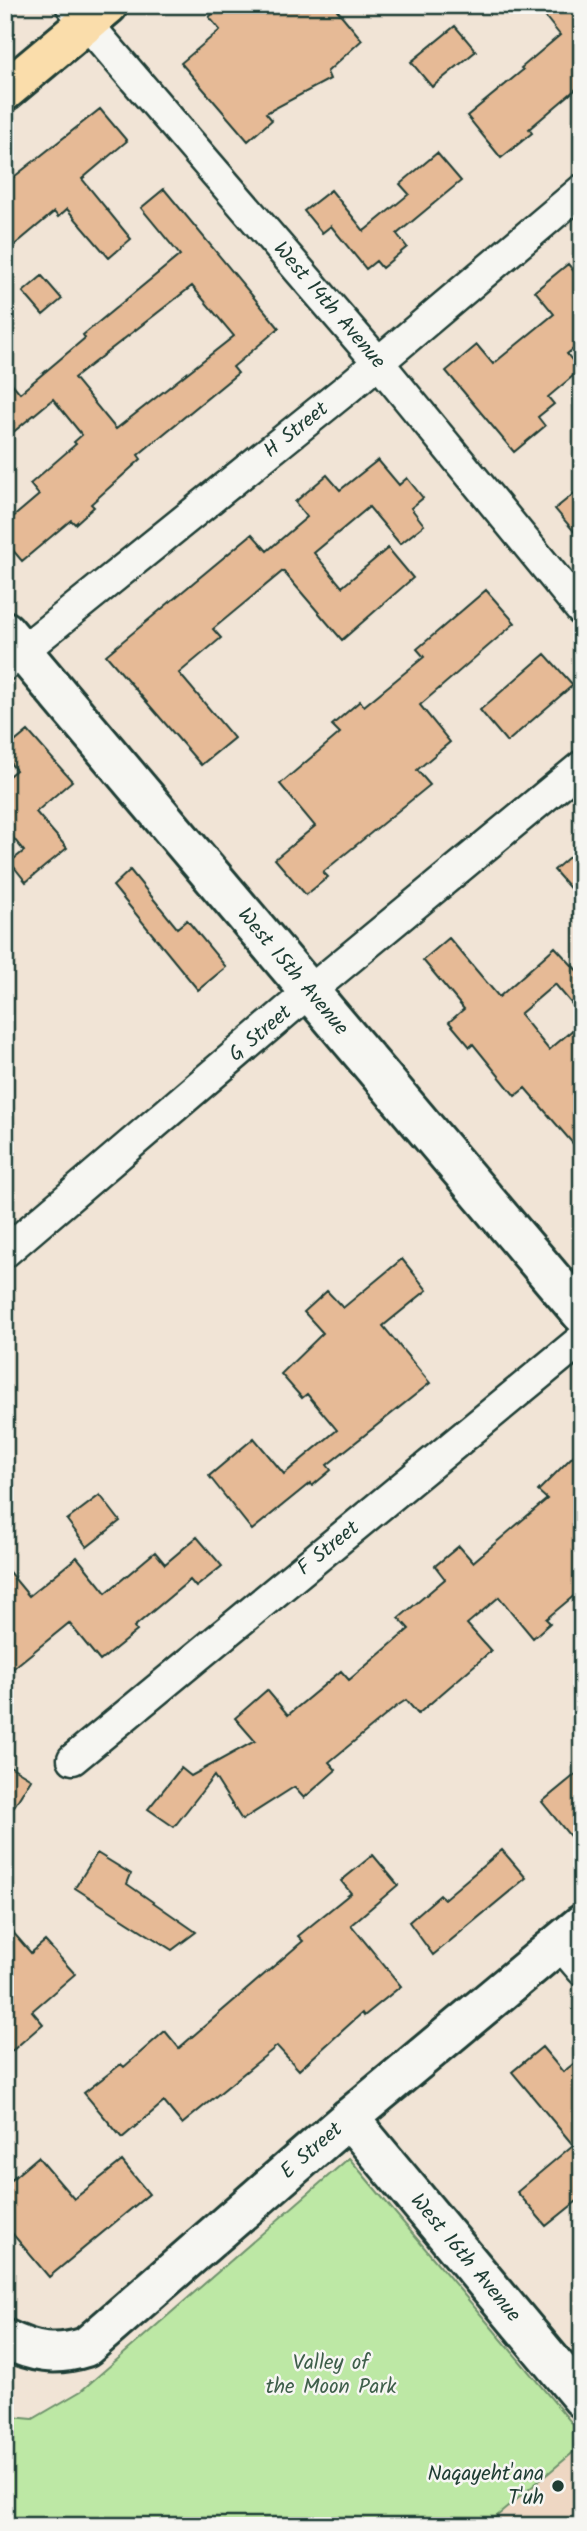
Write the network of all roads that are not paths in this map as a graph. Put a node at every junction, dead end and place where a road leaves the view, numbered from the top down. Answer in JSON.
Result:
{"nodes":[{"id":1,"x":88,"y":12,"type":"edge"},
{"id":2,"x":5,"y":91,"type":"edge"},
{"id":3,"x":582,"y":190,"type":"edge"},
{"id":4,"x":378,"y":362,"type":"junction"},
{"id":5,"x":582,"y":611,"type":"edge"},
{"id":6,"x":11,"y":649,"type":"edge"},
{"id":7,"x":582,"y":766,"type":"edge"},
{"id":8,"x":310,"y":991,"type":"junction"},
{"id":9,"x":5,"y":1252,"type":"edge"},
{"id":10,"x":582,"y":1314,"type":"edge"},
{"id":11,"x":582,"y":1339,"type":"edge"},
{"id":12,"x":74,"y":1759,"type":"dead end"},
{"id":13,"x":574,"y":1946,"type":"edge"},
{"id":14,"x":349,"y":2118,"type":"junction"},
{"id":15,"x":20,"y":2346,"type":"edge"},
{"id":16,"x":582,"y":2398,"type":"edge"}],
"edges":[{"from":1,"to":2,"type":"main road"},
{"from":1,"to":4,"type":"street","name":"West 14th Avenue"},
{"from":3,"to":4,"type":"street","name":"H Street"},
{"from":4,"to":5,"type":"street","name":"West 14th Avenue"},
{"from":4,"to":6,"type":"street","name":"H Street"},
{"from":6,"to":8,"type":"main road","name":"West 15th Avenue"},
{"from":7,"to":8,"type":"street","name":"G Street"},
{"from":8,"to":9,"type":"street","name":"G Street"},
{"from":8,"to":10,"type":"main road","name":"West 15th Avenue"},
{"from":11,"to":12,"type":"street","name":"F Street"},
{"from":13,"to":14,"type":"main road","name":"E Street"},
{"from":14,"to":15,"type":"main road","name":"E Street"},
{"from":14,"to":16,"type":"main road","name":"West 16th Avenue"}]}
